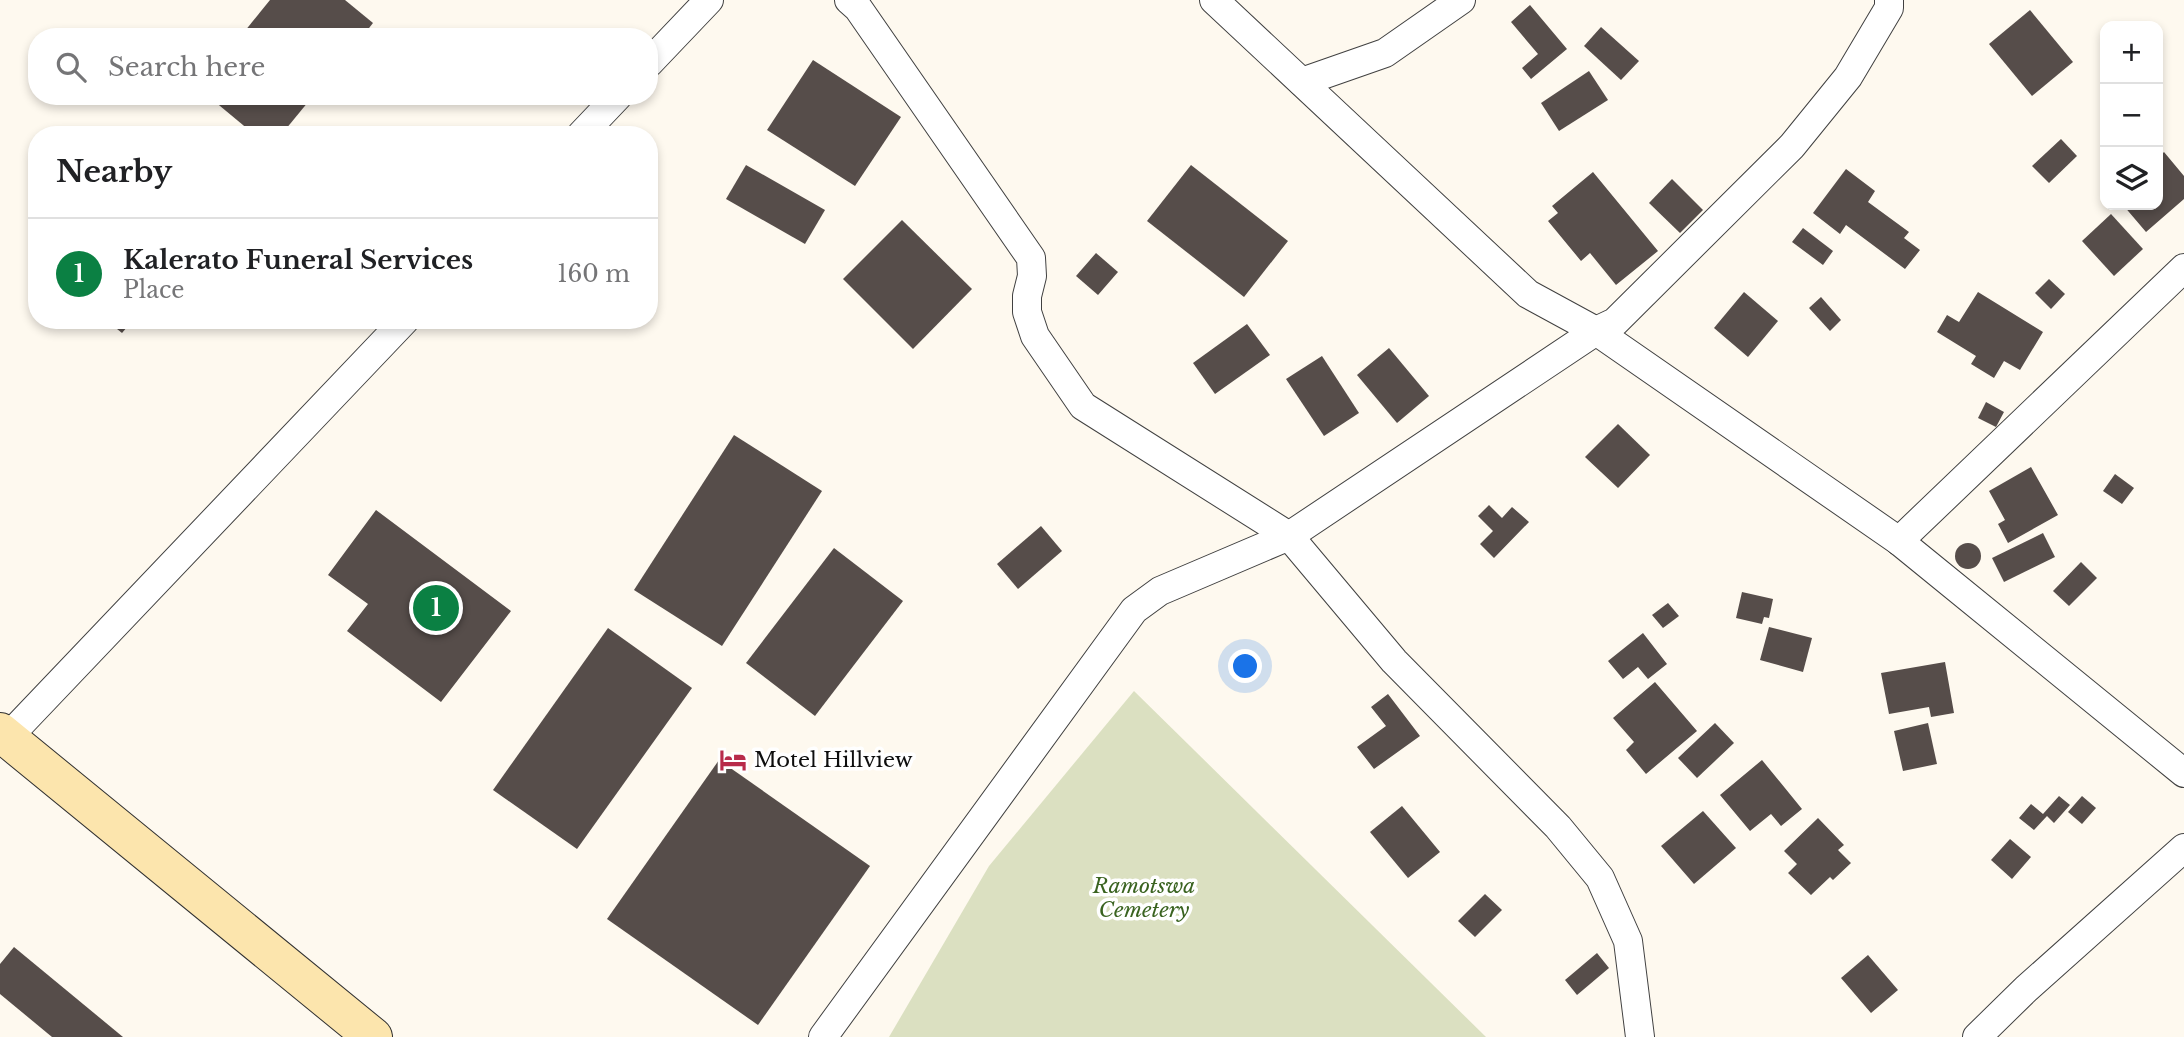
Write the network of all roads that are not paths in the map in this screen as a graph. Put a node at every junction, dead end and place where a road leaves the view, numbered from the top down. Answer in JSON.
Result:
{"nodes":[{"id":1,"x":709,"y":0,"type":"edge"},
{"id":2,"x":1214,"y":0,"type":"edge"},
{"id":3,"x":1461,"y":0,"type":"edge"},
{"id":4,"x":857,"y":3,"type":"edge"},
{"id":5,"x":1893,"y":3,"type":"edge"},
{"id":6,"x":658,"y":54,"type":"edge"},
{"id":7,"x":1302,"y":82,"type":"junction"},
{"id":8,"x":609,"y":105,"type":"edge"},
{"id":9,"x":590,"y":126,"type":"edge"},
{"id":10,"x":2184,"y":268,"type":"edge"},
{"id":11,"x":396,"y":329,"type":"edge"},
{"id":12,"x":1595,"y":331,"type":"junction"},
{"id":13,"x":1289,"y":537,"type":"junction"},
{"id":14,"x":1899,"y":541,"type":"junction"},
{"id":15,"x":4,"y":735,"type":"edge"},
{"id":16,"x":2184,"y":773,"type":"edge"},
{"id":17,"x":2184,"y":848,"type":"edge"},
{"id":18,"x":373,"y":1037,"type":"edge"},
{"id":19,"x":823,"y":1037,"type":"edge"},
{"id":20,"x":1640,"y":1037,"type":"edge"},
{"id":21,"x":1977,"y":1037,"type":"edge"}],
"edges":[{"from":1,"to":6,"type":"street"},
{"from":2,"to":7,"type":"street"},
{"from":3,"to":7,"type":"street"},
{"from":4,"to":13,"type":"street"},
{"from":5,"to":12,"type":"street"},
{"from":7,"to":12,"type":"street"},
{"from":8,"to":9,"type":"street"},
{"from":10,"to":14,"type":"street"},
{"from":11,"to":15,"type":"street"},
{"from":12,"to":13,"type":"street"},
{"from":12,"to":14,"type":"street"},
{"from":13,"to":19,"type":"street"},
{"from":13,"to":20,"type":"street"},
{"from":14,"to":16,"type":"street"},
{"from":15,"to":18,"type":"main road"},
{"from":17,"to":21,"type":"street"}]}
